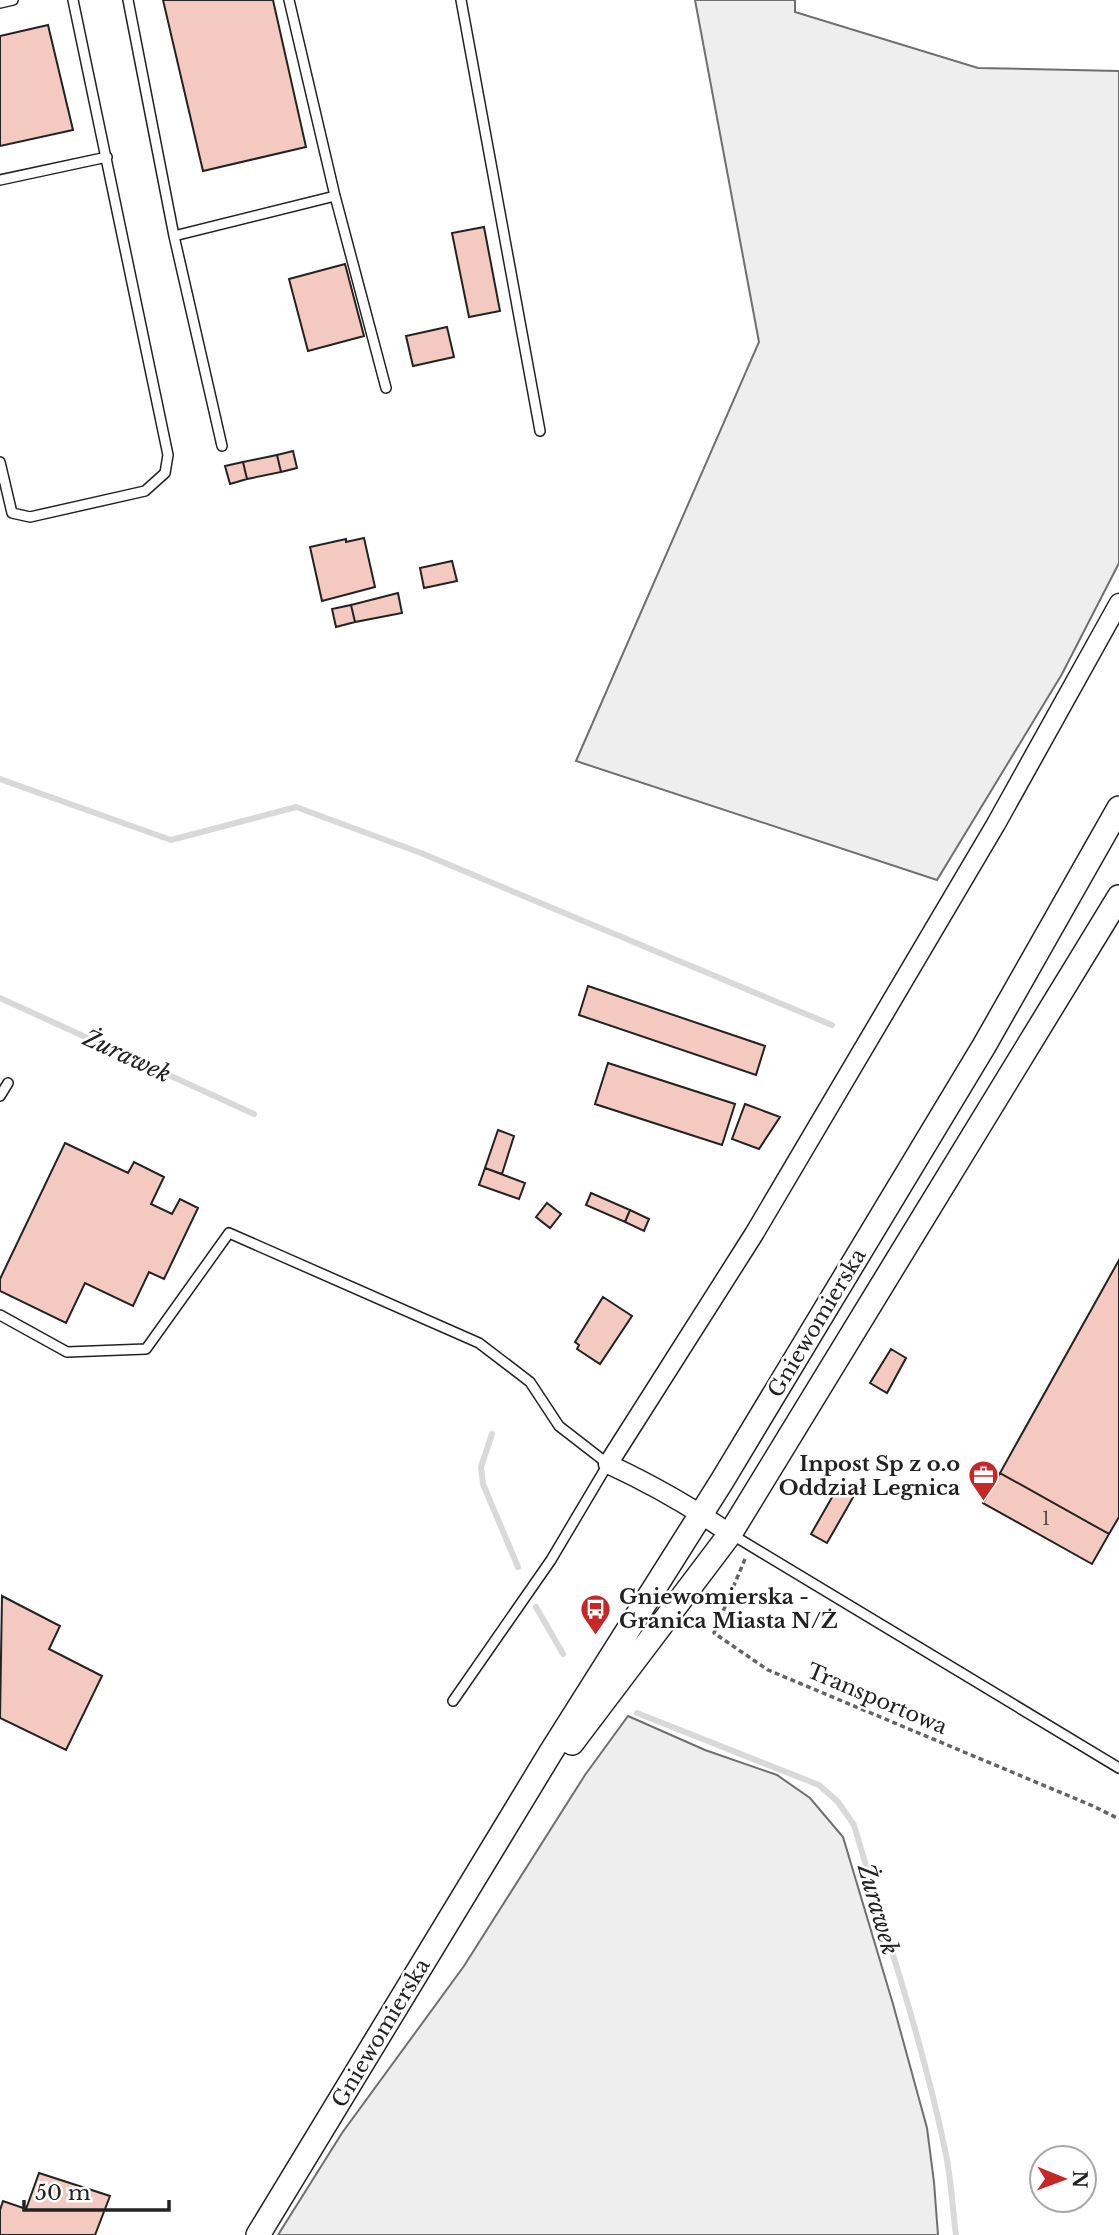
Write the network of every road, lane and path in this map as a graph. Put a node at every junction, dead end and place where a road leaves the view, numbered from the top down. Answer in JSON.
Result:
{"nodes":[{"id":1,"x":13,"y":0,"type":"edge"},
{"id":2,"x":73,"y":0,"type":"edge"},
{"id":3,"x":128,"y":0,"type":"edge"},
{"id":4,"x":289,"y":0,"type":"edge"},
{"id":5,"x":461,"y":0,"type":"edge"},
{"id":6,"x":0,"y":3,"type":"edge"},
{"id":7,"x":107,"y":157,"type":"junction"},
{"id":8,"x":0,"y":180,"type":"edge"},
{"id":9,"x":335,"y":196,"type":"junction"},
{"id":10,"x":174,"y":236,"type":"junction"},
{"id":11,"x":386,"y":388,"type":"dead end"},
{"id":12,"x":540,"y":431,"type":"dead end"},
{"id":13,"x":222,"y":446,"type":"dead end"},
{"id":14,"x":0,"y":462,"type":"edge"},
{"id":15,"x":1119,"y":603,"type":"edge"},
{"id":16,"x":1119,"y":808,"type":"edge"},
{"id":17,"x":1119,"y":897,"type":"edge"},
{"id":18,"x":8,"y":1083,"type":"dead end"},
{"id":19,"x":0,"y":1096,"type":"edge"},
{"id":20,"x":0,"y":1315,"type":"edge"},
{"id":21,"x":608,"y":1464,"type":"junction"},
{"id":22,"x":702,"y":1514,"type":"junction"},
{"id":23,"x":730,"y":1534,"type":"junction"},
{"id":24,"x":750,"y":1547,"type":"junction"},
{"id":25,"x":453,"y":1700,"type":"dead end"},
{"id":26,"x":1119,"y":1768,"type":"edge"},
{"id":27,"x":1119,"y":1819,"type":"edge"},
{"id":28,"x":504,"y":1832,"type":"junction"},
{"id":29,"x":258,"y":2235,"type":"edge"}],
"edges":[{"from":1,"to":6,"type":"lane"},
{"from":2,"to":7,"type":"lane"},
{"from":3,"to":10,"type":"lane"},
{"from":4,"to":9,"type":"lane"},
{"from":5,"to":12,"type":"lane"},
{"from":7,"to":8,"type":"lane"},
{"from":7,"to":14,"type":"lane"},
{"from":9,"to":10,"type":"lane"},
{"from":9,"to":11,"type":"lane"},
{"from":10,"to":13,"type":"lane"},
{"from":15,"to":21,"type":"street"},
{"from":16,"to":22,"type":"street","name":"Gniewomierska"},
{"from":17,"to":23,"type":"street","name":"Gniewomierska"},
{"from":18,"to":19,"type":"lane"},
{"from":20,"to":21,"type":"lane"},
{"from":21,"to":22,"type":"street"},
{"from":21,"to":25,"type":"lane"},
{"from":22,"to":23,"type":"street"},
{"from":22,"to":28,"type":"street","name":"Gniewomierska"},
{"from":23,"to":24,"type":"lane"},
{"from":23,"to":28,"type":"street","name":"Gniewomierska"},
{"from":24,"to":26,"type":"lane"},
{"from":24,"to":27,"type":"path","name":"Transportowa"},
{"from":28,"to":29,"type":"street","name":"Gniewomierska"}]}
